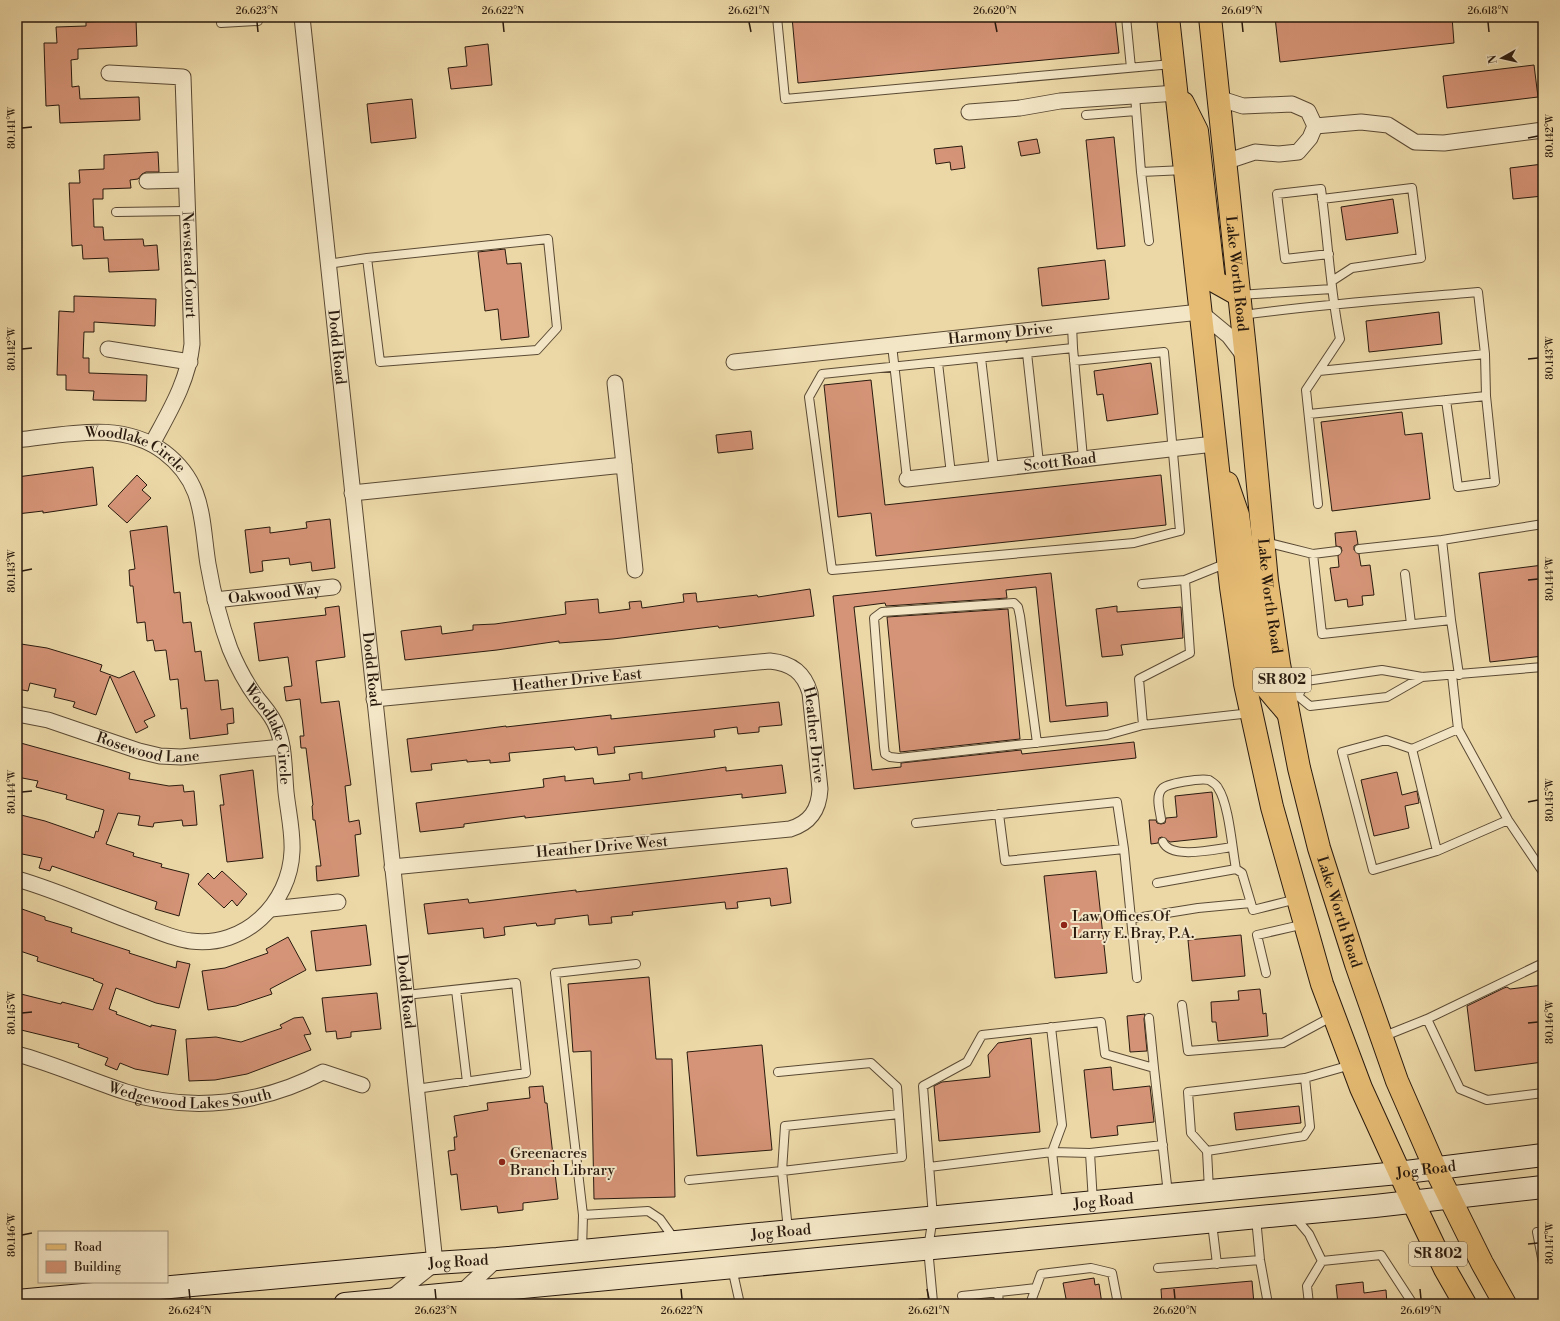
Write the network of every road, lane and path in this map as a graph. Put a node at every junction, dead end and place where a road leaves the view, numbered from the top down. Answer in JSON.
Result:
{"nodes":[{"id":1,"x":258,"y":17,"type":"edge"},
{"id":2,"x":302,"y":17,"type":"edge"},
{"id":3,"x":777,"y":17,"type":"edge"},
{"id":4,"x":1126,"y":17,"type":"edge"},
{"id":5,"x":1168,"y":17,"type":"edge"},
{"id":6,"x":1210,"y":17,"type":"edge"},
{"id":7,"x":221,"y":23,"type":"dead end"},
{"id":8,"x":1173,"y":64,"type":"junction"},
{"id":9,"x":1131,"y":68,"type":"junction"},
{"id":10,"x":109,"y":72,"type":"dead end"},
{"id":11,"x":1177,"y":93,"type":"junction"},
{"id":12,"x":1218,"y":98,"type":"junction"},
{"id":13,"x":1136,"y":104,"type":"junction"},
{"id":14,"x":969,"y":112,"type":"dead end"},
{"id":15,"x":1086,"y":116,"type":"dead end"},
{"id":16,"x":1315,"y":126,"type":"junction"},
{"id":17,"x":1543,"y":130,"type":"edge"},
{"id":18,"x":1225,"y":162,"type":"junction"},
{"id":19,"x":1185,"y":170,"type":"junction"},
{"id":20,"x":1141,"y":172,"type":"junction"},
{"id":21,"x":186,"y":180,"type":"junction"},
{"id":22,"x":147,"y":181,"type":"dead end"},
{"id":23,"x":1322,"y":199,"type":"junction"},
{"id":24,"x":187,"y":211,"type":"junction"},
{"id":25,"x":116,"y":212,"type":"dead end"},
{"id":26,"x":1149,"y":241,"type":"dead end"},
{"id":27,"x":1329,"y":254,"type":"junction"},
{"id":28,"x":368,"y":258,"type":"junction"},
{"id":29,"x":328,"y":264,"type":"junction"},
{"id":30,"x":1332,"y":285,"type":"junction"},
{"id":31,"x":1333,"y":304,"type":"junction"},
{"id":32,"x":1240,"y":305,"type":"junction"},
{"id":33,"x":1200,"y":312,"type":"junction"},
{"id":34,"x":1072,"y":325,"type":"junction"},
{"id":35,"x":892,"y":345,"type":"junction"},
{"id":36,"x":1073,"y":348,"type":"junction"},
{"id":37,"x":108,"y":349,"type":"dead end"},
{"id":38,"x":1027,"y":353,"type":"junction"},
{"id":39,"x":1485,"y":354,"type":"junction"},
{"id":40,"x":981,"y":358,"type":"junction"},
{"id":41,"x":1246,"y":359,"type":"junction"},
{"id":42,"x":1074,"y":361,"type":"junction"},
{"id":43,"x":190,"y":362,"type":"junction"},
{"id":44,"x":734,"y":362,"type":"dead end"},
{"id":45,"x":938,"y":363,"type":"junction"},
{"id":46,"x":894,"y":367,"type":"junction"},
{"id":47,"x":1319,"y":371,"type":"junction"},
{"id":48,"x":615,"y":383,"type":"dead end"},
{"id":49,"x":1486,"y":396,"type":"junction"},
{"id":50,"x":1446,"y":400,"type":"junction"},
{"id":51,"x":1309,"y":414,"type":"junction"},
{"id":52,"x":17,"y":440,"type":"edge"},
{"id":53,"x":152,"y":444,"type":"junction"},
{"id":54,"x":1214,"y":444,"type":"junction"},
{"id":55,"x":1173,"y":448,"type":"junction"},
{"id":56,"x":1083,"y":458,"type":"junction"},
{"id":57,"x":1039,"y":464,"type":"junction"},
{"id":58,"x":624,"y":465,"type":"junction"},
{"id":59,"x":994,"y":469,"type":"junction"},
{"id":60,"x":951,"y":474,"type":"junction"},
{"id":61,"x":907,"y":479,"type":"joint"},
{"id":62,"x":352,"y":493,"type":"junction"},
{"id":63,"x":1318,"y":504,"type":"dead end"},
{"id":64,"x":1543,"y":524,"type":"edge"},
{"id":65,"x":1442,"y":540,"type":"junction"},
{"id":66,"x":1263,"y":542,"type":"junction"},
{"id":67,"x":1359,"y":549,"type":"dead end"},
{"id":68,"x":1337,"y":551,"type":"dead end"},
{"id":69,"x":1313,"y":554,"type":"junction"},
{"id":70,"x":1228,"y":562,"type":"junction"},
{"id":71,"x":635,"y":570,"type":"dead end"},
{"id":72,"x":1405,"y":574,"type":"dead end"},
{"id":73,"x":1184,"y":580,"type":"junction"},
{"id":74,"x":1142,"y":584,"type":"dead end"},
{"id":75,"x":333,"y":587,"type":"dead end"},
{"id":76,"x":215,"y":600,"type":"junction"},
{"id":77,"x":1451,"y":620,"type":"junction"},
{"id":78,"x":1411,"y":624,"type":"junction"},
{"id":79,"x":781,"y":662,"type":"joint"},
{"id":80,"x":1543,"y":667,"type":"edge"},
{"id":81,"x":1455,"y":675,"type":"junction"},
{"id":82,"x":1422,"y":677,"type":"junction"},
{"id":83,"x":374,"y":699,"type":"junction"},
{"id":84,"x":1291,"y":702,"type":"junction"},
{"id":85,"x":1251,"y":713,"type":"junction"},
{"id":86,"x":17,"y":714,"type":"edge"},
{"id":87,"x":1143,"y":724,"type":"junction"},
{"id":88,"x":1458,"y":729,"type":"junction"},
{"id":89,"x":1037,"y":743,"type":"junction"},
{"id":90,"x":282,"y":747,"type":"junction"},
{"id":91,"x":1412,"y":749,"type":"junction"},
{"id":92,"x":998,"y":814,"type":"junction"},
{"id":93,"x":810,"y":819,"type":"joint"},
{"id":94,"x":1161,"y":819,"type":"dead end"},
{"id":95,"x":1508,"y":820,"type":"junction"},
{"id":96,"x":916,"y":823,"type":"dead end"},
{"id":97,"x":1163,"y":842,"type":"dead end"},
{"id":98,"x":1232,"y":847,"type":"junction"},
{"id":99,"x":1124,"y":849,"type":"junction"},
{"id":100,"x":1436,"y":851,"type":"junction"},
{"id":101,"x":392,"y":867,"type":"junction"},
{"id":102,"x":1236,"y":869,"type":"junction"},
{"id":103,"x":1543,"y":872,"type":"edge"},
{"id":104,"x":17,"y":879,"type":"edge"},
{"id":105,"x":1157,"y":883,"type":"dead end"},
{"id":106,"x":1298,"y":898,"type":"junction"},
{"id":107,"x":338,"y":902,"type":"dead end"},
{"id":108,"x":1251,"y":903,"type":"junction"},
{"id":109,"x":271,"y":909,"type":"junction"},
{"id":110,"x":1130,"y":919,"type":"junction"},
{"id":111,"x":1305,"y":924,"type":"junction"},
{"id":112,"x":1543,"y":963,"type":"edge"},
{"id":113,"x":636,"y":964,"type":"dead end"},
{"id":114,"x":1266,"y":973,"type":"dead end"},
{"id":115,"x":1137,"y":978,"type":"dead end"},
{"id":116,"x":456,"y":990,"type":"junction"},
{"id":117,"x":406,"y":995,"type":"junction"},
{"id":118,"x":1182,"y":1005,"type":"dead end"},
{"id":119,"x":1334,"y":1016,"type":"junction"},
{"id":120,"x":1149,"y":1018,"type":"dead end"},
{"id":121,"x":1427,"y":1019,"type":"junction"},
{"id":122,"x":1051,"y":1027,"type":"junction"},
{"id":123,"x":1382,"y":1037,"type":"junction"},
{"id":124,"x":17,"y":1054,"type":"edge"},
{"id":125,"x":1352,"y":1065,"type":"junction"},
{"id":126,"x":1154,"y":1068,"type":"junction"},
{"id":127,"x":778,"y":1072,"type":"dead end"},
{"id":128,"x":1306,"y":1078,"type":"junction"},
{"id":129,"x":467,"y":1082,"type":"junction"},
{"id":130,"x":362,"y":1085,"type":"dead end"},
{"id":131,"x":416,"y":1090,"type":"junction"},
{"id":132,"x":1543,"y":1093,"type":"edge"},
{"id":133,"x":899,"y":1114,"type":"junction"},
{"id":134,"x":1163,"y":1145,"type":"junction"},
{"id":135,"x":1207,"y":1151,"type":"junction"},
{"id":136,"x":1052,"y":1152,"type":"junction"},
{"id":137,"x":1090,"y":1153,"type":"junction"},
{"id":138,"x":1543,"y":1155,"type":"edge"},
{"id":139,"x":929,"y":1167,"type":"junction"},
{"id":140,"x":1435,"y":1168,"type":"junction"},
{"id":141,"x":782,"y":1171,"type":"junction"},
{"id":142,"x":1398,"y":1172,"type":"junction"},
{"id":143,"x":689,"y":1180,"type":"dead end"},
{"id":144,"x":1543,"y":1187,"type":"edge"},
{"id":145,"x":1209,"y":1191,"type":"junction"},
{"id":146,"x":1168,"y":1195,"type":"junction"},
{"id":147,"x":1450,"y":1198,"type":"junction"},
{"id":148,"x":1093,"y":1202,"type":"junction"},
{"id":149,"x":1412,"y":1202,"type":"junction"},
{"id":150,"x":1058,"y":1205,"type":"junction"},
{"id":151,"x":1292,"y":1214,"type":"junction"},
{"id":152,"x":583,"y":1215,"type":"junction"},
{"id":153,"x":933,"y":1217,"type":"junction"},
{"id":154,"x":1256,"y":1217,"type":"junction"},
{"id":155,"x":1212,"y":1221,"type":"junction"},
{"id":156,"x":788,"y":1231,"type":"junction"},
{"id":157,"x":1537,"y":1232,"type":"dead end"},
{"id":158,"x":675,"y":1241,"type":"junction"},
{"id":159,"x":928,"y":1248,"type":"junction"},
{"id":160,"x":582,"y":1251,"type":"junction"},
{"id":161,"x":497,"y":1259,"type":"junction"},
{"id":162,"x":1260,"y":1260,"type":"junction"},
{"id":163,"x":1322,"y":1261,"type":"junction"},
{"id":164,"x":435,"y":1263,"type":"junction"},
{"id":165,"x":1543,"y":1263,"type":"edge"},
{"id":166,"x":1217,"y":1264,"type":"junction"},
{"id":167,"x":731,"y":1267,"type":"junction"},
{"id":168,"x":1158,"y":1268,"type":"dead end"},
{"id":169,"x":1036,"y":1288,"type":"junction"},
{"id":170,"x":998,"y":1292,"type":"junction"},
{"id":171,"x":962,"y":1296,"type":"dead end"},
{"id":172,"x":462,"y":1298,"type":"edge"},
{"id":173,"x":390,"y":1300,"type":"junction"},
{"id":174,"x":17,"y":1301,"type":"edge"},
{"id":175,"x":933,"y":1303,"type":"edge"},
{"id":176,"x":345,"y":1304,"type":"edge"},
{"id":177,"x":740,"y":1304,"type":"edge"},
{"id":178,"x":918,"y":1304,"type":"edge"},
{"id":179,"x":999,"y":1304,"type":"edge"},
{"id":180,"x":1030,"y":1304,"type":"edge"},
{"id":181,"x":1118,"y":1304,"type":"edge"},
{"id":182,"x":1268,"y":1304,"type":"edge"},
{"id":183,"x":1309,"y":1304,"type":"edge"},
{"id":184,"x":1414,"y":1304,"type":"edge"},
{"id":185,"x":1465,"y":1304,"type":"edge"},
{"id":186,"x":1505,"y":1304,"type":"edge"}],
"edges":[{"from":1,"to":7,"type":"lane"},
{"from":2,"to":29,"type":"street","name":"Dodd Road"},
{"from":3,"to":9,"type":"lane"},
{"from":4,"to":9,"type":"lane"},
{"from":5,"to":8,"type":"main road","number":"SR 802"},
{"from":6,"to":12,"type":"main road","name":"Lake Worth Road","number":"SR 802"},
{"from":8,"to":9,"type":"lane"},
{"from":8,"to":11,"type":"main road","number":"SR 802"},
{"from":10,"to":21,"type":"street","name":"Newstead Court"},
{"from":11,"to":13,"type":"street"},
{"from":11,"to":19,"type":"main road","number":"SR 802"},
{"from":11,"to":32,"type":"main road"},
{"from":12,"to":16,"type":"street"},
{"from":12,"to":18,"type":"main road","name":"Lake Worth Road","number":"SR 802"},
{"from":13,"to":14,"type":"street"},
{"from":13,"to":15,"type":"lane"},
{"from":13,"to":20,"type":"lane"},
{"from":16,"to":17,"type":"street"},
{"from":16,"to":18,"type":"street"},
{"from":18,"to":32,"type":"main road","name":"Lake Worth Road","number":"SR 802"},
{"from":19,"to":20,"type":"lane"},
{"from":19,"to":33,"type":"main road","number":"SR 802"},
{"from":20,"to":26,"type":"lane"},
{"from":21,"to":22,"type":"street"},
{"from":21,"to":24,"type":"street","name":"Newstead Court"},
{"from":23,"to":27,"type":"lane"},
{"from":23,"to":27,"type":"lane"},
{"from":23,"to":30,"type":"lane"},
{"from":24,"to":25,"type":"lane"},
{"from":24,"to":43,"type":"street","name":"Newstead Court"},
{"from":27,"to":30,"type":"lane"},
{"from":28,"to":28,"type":"lane"},
{"from":28,"to":29,"type":"lane"},
{"from":29,"to":62,"type":"street","name":"Dodd Road"},
{"from":30,"to":31,"type":"lane"},
{"from":30,"to":32,"type":"lane"},
{"from":31,"to":32,"type":"lane"},
{"from":31,"to":39,"type":"lane"},
{"from":31,"to":47,"type":"lane"},
{"from":32,"to":41,"type":"main road","name":"Lake Worth Road","number":"SR 802"},
{"from":33,"to":34,"type":"street","name":"Harmony Drive"},
{"from":33,"to":41,"type":"street"},
{"from":33,"to":54,"type":"main road","number":"SR 802"},
{"from":34,"to":35,"type":"street","name":"Harmony Drive"},
{"from":34,"to":36,"type":"lane"},
{"from":35,"to":44,"type":"street","name":"Harmony Drive"},
{"from":35,"to":46,"type":"lane"},
{"from":36,"to":38,"type":"lane"},
{"from":36,"to":42,"type":"lane"},
{"from":37,"to":43,"type":"street"},
{"from":38,"to":40,"type":"lane"},
{"from":38,"to":57,"type":"lane"},
{"from":39,"to":47,"type":"lane"},
{"from":39,"to":49,"type":"lane"},
{"from":40,"to":45,"type":"lane"},
{"from":40,"to":59,"type":"lane"},
{"from":41,"to":66,"type":"main road","name":"Lake Worth Road","number":"SR 802"},
{"from":42,"to":55,"type":"lane"},
{"from":42,"to":56,"type":"lane"},
{"from":43,"to":53,"type":"street","name":"Newstead Court"},
{"from":45,"to":46,"type":"lane"},
{"from":45,"to":60,"type":"lane"},
{"from":46,"to":55,"type":"lane"},
{"from":46,"to":61,"type":"lane"},
{"from":47,"to":51,"type":"lane"},
{"from":48,"to":58,"type":"street"},
{"from":49,"to":50,"type":"lane"},
{"from":49,"to":50,"type":"lane"},
{"from":50,"to":51,"type":"lane"},
{"from":51,"to":63,"type":"lane"},
{"from":52,"to":53,"type":"street","name":"Woodlake Circle"},
{"from":53,"to":76,"type":"street","name":"Woodlake Circle"},
{"from":54,"to":55,"type":"street","name":"Scott Road"},
{"from":54,"to":70,"type":"main road","number":"SR 802"},
{"from":54,"to":84,"type":"main road"},
{"from":55,"to":56,"type":"street","name":"Scott Road"},
{"from":56,"to":57,"type":"street","name":"Scott Road"},
{"from":57,"to":59,"type":"street","name":"Scott Road"},
{"from":58,"to":62,"type":"street"},
{"from":58,"to":71,"type":"street"},
{"from":59,"to":60,"type":"street","name":"Scott Road"},
{"from":60,"to":61,"type":"street","name":"Scott Road"},
{"from":62,"to":83,"type":"street","name":"Dodd Road"},
{"from":64,"to":65,"type":"lane"},
{"from":65,"to":67,"type":"lane"},
{"from":65,"to":77,"type":"lane"},
{"from":66,"to":69,"type":"lane"},
{"from":66,"to":84,"type":"main road","name":"Lake Worth Road","number":"SR 802"},
{"from":68,"to":69,"type":"lane"},
{"from":69,"to":78,"type":"lane"},
{"from":70,"to":73,"type":"lane"},
{"from":70,"to":85,"type":"main road","number":"SR 802"},
{"from":72,"to":78,"type":"lane"},
{"from":73,"to":74,"type":"lane"},
{"from":73,"to":87,"type":"lane"},
{"from":75,"to":76,"type":"street","name":"Oakwood Way"},
{"from":76,"to":90,"type":"street","name":"Woodlake Circle"},
{"from":77,"to":78,"type":"lane"},
{"from":77,"to":81,"type":"lane"},
{"from":79,"to":83,"type":"street","name":"Heather Drive East"},
{"from":79,"to":93,"type":"street","name":"Heather Drive"},
{"from":80,"to":81,"type":"lane"},
{"from":81,"to":82,"type":"lane"},
{"from":81,"to":88,"type":"lane"},
{"from":82,"to":84,"type":"lane"},
{"from":82,"to":84,"type":"lane"},
{"from":83,"to":101,"type":"street","name":"Dodd Road"},
{"from":84,"to":123,"type":"main road","name":"Lake Worth Road","number":"SR 802"},
{"from":85,"to":87,"type":"lane"},
{"from":85,"to":106,"type":"main road","number":"SR 802"},
{"from":86,"to":90,"type":"street","name":"Rosewood Lane"},
{"from":87,"to":89,"type":"lane"},
{"from":88,"to":91,"type":"lane"},
{"from":88,"to":95,"type":"lane"},
{"from":89,"to":89,"type":"lane"},
{"from":90,"to":109,"type":"street","name":"Woodlake Circle"},
{"from":91,"to":100,"type":"lane"},
{"from":91,"to":100,"type":"lane"},
{"from":92,"to":96,"type":"lane"},
{"from":92,"to":99,"type":"lane"},
{"from":92,"to":99,"type":"lane"},
{"from":93,"to":101,"type":"street","name":"Heather Drive West"},
{"from":94,"to":98,"type":"lane"},
{"from":95,"to":100,"type":"lane"},
{"from":95,"to":103,"type":"lane"},
{"from":97,"to":98,"type":"lane"},
{"from":98,"to":102,"type":"lane"},
{"from":99,"to":110,"type":"lane"},
{"from":101,"to":117,"type":"street","name":"Dodd Road"},
{"from":102,"to":105,"type":"lane"},
{"from":102,"to":108,"type":"lane"},
{"from":104,"to":109,"type":"street","name":"Woodlake Circle"},
{"from":106,"to":108,"type":"lane"},
{"from":106,"to":111,"type":"main road","number":"SR 802"},
{"from":107,"to":109,"type":"street"},
{"from":108,"to":110,"type":"lane"},
{"from":110,"to":115,"type":"lane"},
{"from":111,"to":114,"type":"lane"},
{"from":111,"to":119,"type":"main road","number":"SR 802"},
{"from":112,"to":121,"type":"lane"},
{"from":113,"to":152,"type":"lane"},
{"from":116,"to":117,"type":"lane"},
{"from":116,"to":129,"type":"lane"},
{"from":116,"to":129,"type":"lane"},
{"from":117,"to":131,"type":"street","name":"Dodd Road"},
{"from":118,"to":119,"type":"lane"},
{"from":119,"to":125,"type":"main road","number":"SR 802"},
{"from":120,"to":126,"type":"lane"},
{"from":121,"to":123,"type":"lane"},
{"from":121,"to":132,"type":"lane"},
{"from":122,"to":126,"type":"lane"},
{"from":122,"to":136,"type":"lane"},
{"from":122,"to":139,"type":"lane"},
{"from":123,"to":140,"type":"main road","name":"Lake Worth Road","number":"SR 802"},
{"from":124,"to":130,"type":"street","name":"Wedgewood Lakes South"},
{"from":125,"to":128,"type":"lane"},
{"from":125,"to":142,"type":"main road","number":"SR 802"},
{"from":126,"to":134,"type":"lane"},
{"from":127,"to":133,"type":"lane"},
{"from":128,"to":135,"type":"lane"},
{"from":128,"to":135,"type":"lane"},
{"from":129,"to":131,"type":"lane"},
{"from":131,"to":164,"type":"street","name":"Dodd Road"},
{"from":133,"to":141,"type":"lane"},
{"from":133,"to":141,"type":"lane"},
{"from":134,"to":137,"type":"lane"},
{"from":134,"to":146,"type":"lane"},
{"from":135,"to":145,"type":"lane"},
{"from":136,"to":137,"type":"lane"},
{"from":136,"to":139,"type":"lane"},
{"from":136,"to":150,"type":"lane"},
{"from":137,"to":148,"type":"lane"},
{"from":138,"to":140,"type":"main road","name":"Jog Road"},
{"from":139,"to":153,"type":"lane"},
{"from":140,"to":142,"type":"main road","name":"Jog Road"},
{"from":140,"to":147,"type":"main road","name":"Lake Worth Road","number":"SR 802"},
{"from":141,"to":143,"type":"lane"},
{"from":141,"to":156,"type":"lane"},
{"from":142,"to":145,"type":"main road","name":"Jog Road"},
{"from":142,"to":149,"type":"main road","number":"SR 802"},
{"from":144,"to":147,"type":"main road","name":"Jog Road"},
{"from":145,"to":146,"type":"main road","name":"Jog Road"},
{"from":146,"to":148,"type":"main road","name":"Jog Road"},
{"from":147,"to":149,"type":"main road","name":"Jog Road"},
{"from":147,"to":186,"type":"main road","name":"Lake Worth Road","number":"SR 802"},
{"from":148,"to":150,"type":"main road","name":"Jog Road"},
{"from":149,"to":151,"type":"main road","name":"Jog Road"},
{"from":149,"to":185,"type":"main road","number":"SR 802"},
{"from":150,"to":153,"type":"main road","name":"Jog Road"},
{"from":151,"to":154,"type":"main road","name":"Jog Road"},
{"from":151,"to":163,"type":"lane"},
{"from":152,"to":158,"type":"lane"},
{"from":152,"to":160,"type":"lane"},
{"from":153,"to":156,"type":"main road","name":"Jog Road"},
{"from":153,"to":159,"type":"lane"},
{"from":154,"to":155,"type":"main road","name":"Jog Road"},
{"from":154,"to":162,"type":"lane"},
{"from":155,"to":159,"type":"main road","name":"Jog Road"},
{"from":155,"to":166,"type":"lane"},
{"from":156,"to":158,"type":"main road","name":"Jog Road"},
{"from":157,"to":165,"type":"lane"},
{"from":158,"to":160,"type":"main road","name":"Jog Road"},
{"from":159,"to":167,"type":"main road","name":"Jog Road"},
{"from":159,"to":175,"type":"lane"},
{"from":160,"to":161,"type":"main road","name":"Jog Road"},
{"from":161,"to":164,"type":"main road","name":"Jog Road"},
{"from":161,"to":172,"type":"street"},
{"from":162,"to":166,"type":"lane"},
{"from":162,"to":182,"type":"lane"},
{"from":163,"to":183,"type":"lane"},
{"from":163,"to":184,"type":"lane"},
{"from":164,"to":173,"type":"street"},
{"from":164,"to":174,"type":"main road","name":"Jog Road"},
{"from":166,"to":168,"type":"lane"},
{"from":167,"to":172,"type":"main road","name":"Jog Road"},
{"from":167,"to":177,"type":"lane"},
{"from":169,"to":170,"type":"lane"},
{"from":169,"to":180,"type":"lane"},
{"from":169,"to":181,"type":"lane"},
{"from":170,"to":171,"type":"lane"},
{"from":170,"to":179,"type":"lane"},
{"from":172,"to":173,"type":"main road","name":"Jog Road"},
{"from":173,"to":176,"type":"main road","name":"Jog Road"},
{"from":175,"to":178,"type":"lane"}]}
